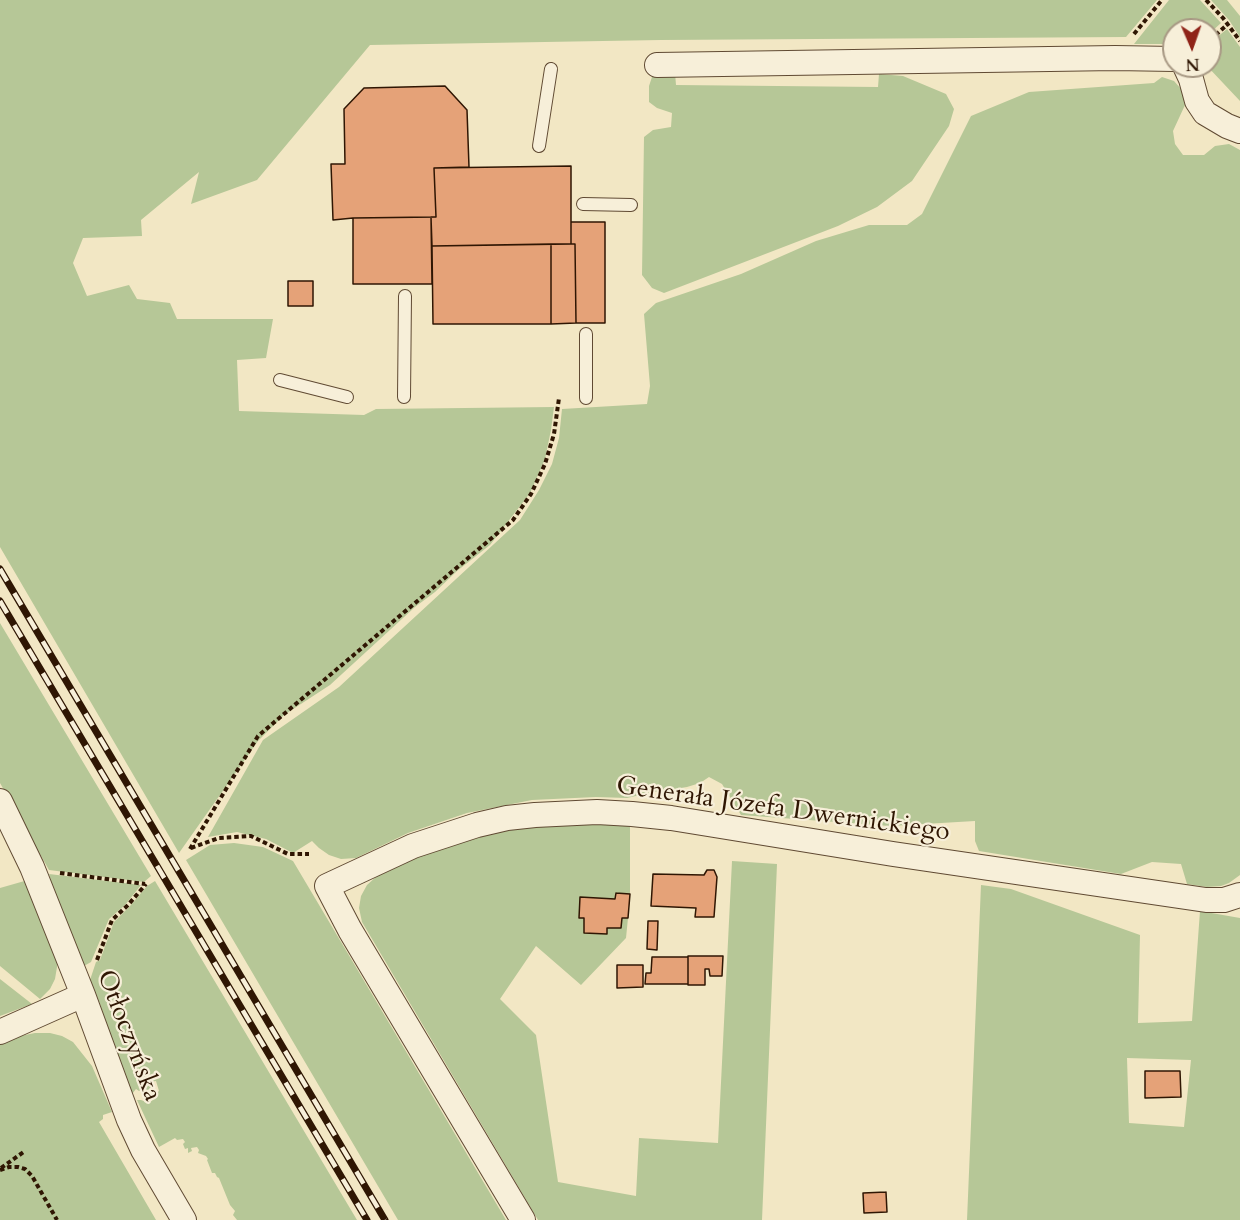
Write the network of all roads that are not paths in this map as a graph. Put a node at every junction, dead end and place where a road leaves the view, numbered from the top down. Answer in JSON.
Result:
{"nodes":[{"id":1,"x":1162,"y":59,"type":"edge"},
{"id":2,"x":657,"y":64,"type":"dead end"},
{"id":3,"x":551,"y":69,"type":"dead end"},
{"id":4,"x":1191,"y":78,"type":"edge"},
{"id":5,"x":1240,"y":131,"type":"edge"},
{"id":6,"x":539,"y":146,"type":"dead end"},
{"id":7,"x":583,"y":204,"type":"dead end"},
{"id":8,"x":631,"y":205,"type":"dead end"},
{"id":9,"x":405,"y":296,"type":"dead end"},
{"id":10,"x":586,"y":334,"type":"dead end"},
{"id":11,"x":280,"y":380,"type":"dead end"},
{"id":12,"x":347,"y":397,"type":"dead end"},
{"id":13,"x":404,"y":398,"type":"dead end"},
{"id":14,"x":586,"y":398,"type":"dead end"},
{"id":15,"x":0,"y":801,"type":"edge"},
{"id":16,"x":1240,"y":895,"type":"edge"},
{"id":17,"x":83,"y":995,"type":"junction"},
{"id":18,"x":0,"y":1032,"type":"edge"},
{"id":19,"x":184,"y":1220,"type":"edge"},
{"id":20,"x":523,"y":1220,"type":"edge"}],
"edges":[{"from":1,"to":2,"type":"street"},
{"from":3,"to":6,"type":"lane"},
{"from":4,"to":5,"type":"street"},
{"from":7,"to":8,"type":"lane"},
{"from":9,"to":13,"type":"lane"},
{"from":10,"to":14,"type":"lane"},
{"from":11,"to":12,"type":"lane"},
{"from":15,"to":17,"type":"street","name":"Otłoczyńska"},
{"from":16,"to":20,"type":"street","name":"Generała Józefa Dwernickiego"},
{"from":17,"to":18,"type":"street"},
{"from":17,"to":19,"type":"street","name":"Otłoczyńska"}]}
